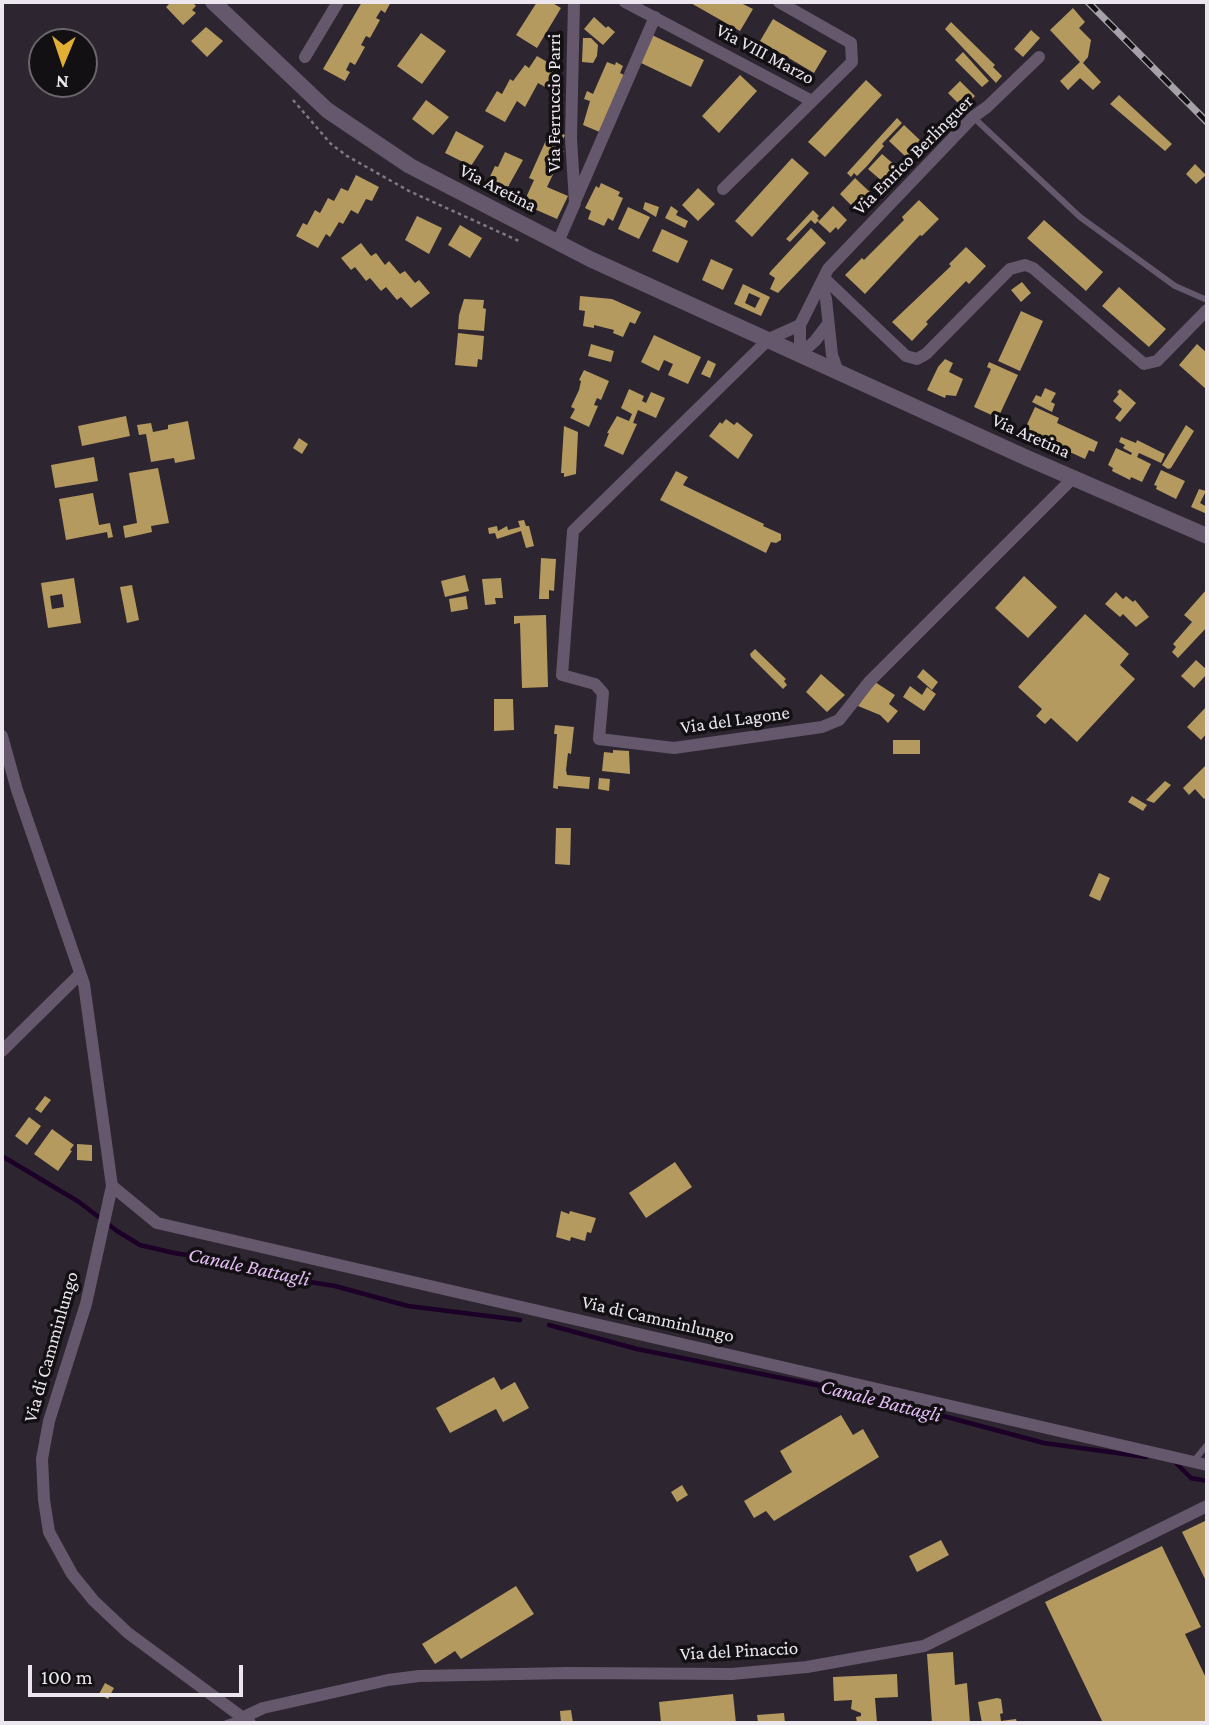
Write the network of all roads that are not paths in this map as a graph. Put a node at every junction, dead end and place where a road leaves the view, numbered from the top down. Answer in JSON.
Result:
{"nodes":[{"id":1,"x":213,"y":2,"type":"edge"},
{"id":2,"x":338,"y":2,"type":"edge"},
{"id":3,"x":574,"y":2,"type":"edge"},
{"id":4,"x":625,"y":2,"type":"edge"},
{"id":5,"x":779,"y":2,"type":"edge"},
{"id":6,"x":654,"y":17,"type":"junction"},
{"id":7,"x":305,"y":57,"type":"dead end"},
{"id":8,"x":1039,"y":57,"type":"dead end"},
{"id":9,"x":813,"y":101,"type":"junction"},
{"id":10,"x":972,"y":117,"type":"junction"},
{"id":11,"x":723,"y":190,"type":"dead end"},
{"id":12,"x":575,"y":203,"type":"junction"},
{"id":13,"x":558,"y":242,"type":"junction"},
{"id":14,"x":822,"y":281,"type":"junction"},
{"id":15,"x":1207,"y":300,"type":"edge"},
{"id":16,"x":1207,"y":310,"type":"edge"},
{"id":17,"x":828,"y":324,"type":"junction"},
{"id":18,"x":800,"y":325,"type":"junction"},
{"id":19,"x":769,"y":339,"type":"junction"},
{"id":20,"x":800,"y":354,"type":"junction"},
{"id":21,"x":838,"y":372,"type":"junction"},
{"id":22,"x":1073,"y":478,"type":"junction"},
{"id":23,"x":1207,"y":536,"type":"edge"},
{"id":24,"x":2,"y":736,"type":"edge"},
{"id":25,"x":80,"y":974,"type":"junction"},
{"id":26,"x":2,"y":1051,"type":"edge"},
{"id":27,"x":112,"y":1186,"type":"junction"},
{"id":28,"x":1207,"y":1445,"type":"edge"},
{"id":29,"x":1193,"y":1462,"type":"junction"},
{"id":30,"x":1207,"y":1465,"type":"edge"},
{"id":31,"x":1207,"y":1506,"type":"edge"},
{"id":32,"x":247,"y":1720,"type":"edge"},
{"id":33,"x":226,"y":1723,"type":"edge"}],
"edges":[{"from":1,"to":13,"type":"street","name":"Via Aretina"},
{"from":2,"to":7,"type":"street"},
{"from":3,"to":12,"type":"street","name":"Via Ferruccio Parri"},
{"from":4,"to":6,"type":"street","name":"Via VIII Marzo"},
{"from":5,"to":9,"type":"street","name":"Via VIII Marzo"},
{"from":6,"to":9,"type":"street","name":"Via VIII Marzo"},
{"from":6,"to":12,"type":"street"},
{"from":8,"to":10,"type":"street","name":"Via Enrico Berlinguer"},
{"from":9,"to":11,"type":"street","name":"Via VIII Marzo"},
{"from":10,"to":14,"type":"street","name":"Via Enrico Berlinguer"},
{"from":10,"to":15,"type":"lane"},
{"from":12,"to":13,"type":"street","name":"Via Ferruccio Parri"},
{"from":13,"to":19,"type":"street","name":"Via Aretina"},
{"from":14,"to":16,"type":"street"},
{"from":14,"to":17,"type":"street"},
{"from":14,"to":18,"type":"street","name":"Via Enrico Berlinguer"},
{"from":17,"to":20,"type":"street"},
{"from":17,"to":21,"type":"street"},
{"from":18,"to":19,"type":"street"},
{"from":18,"to":20,"type":"street","name":"Via Enrico Berlinguer"},
{"from":19,"to":20,"type":"street","name":"Via Aretina"},
{"from":19,"to":22,"type":"street","name":"Via del Lagone"},
{"from":20,"to":21,"type":"street","name":"Via Aretina"},
{"from":21,"to":22,"type":"street","name":"Via Aretina"},
{"from":22,"to":23,"type":"street","name":"Via Aretina"},
{"from":24,"to":25,"type":"street"},
{"from":25,"to":26,"type":"street"},
{"from":25,"to":27,"type":"street"},
{"from":27,"to":29,"type":"street","name":"Via di Camminlungo"},
{"from":27,"to":32,"type":"street","name":"Via di Camminlungo"},
{"from":28,"to":29,"type":"lane"},
{"from":29,"to":30,"type":"street","name":"Via di Camminlungo"},
{"from":31,"to":32,"type":"street","name":"Via del Pinaccio"},
{"from":32,"to":33,"type":"lane"}]}
